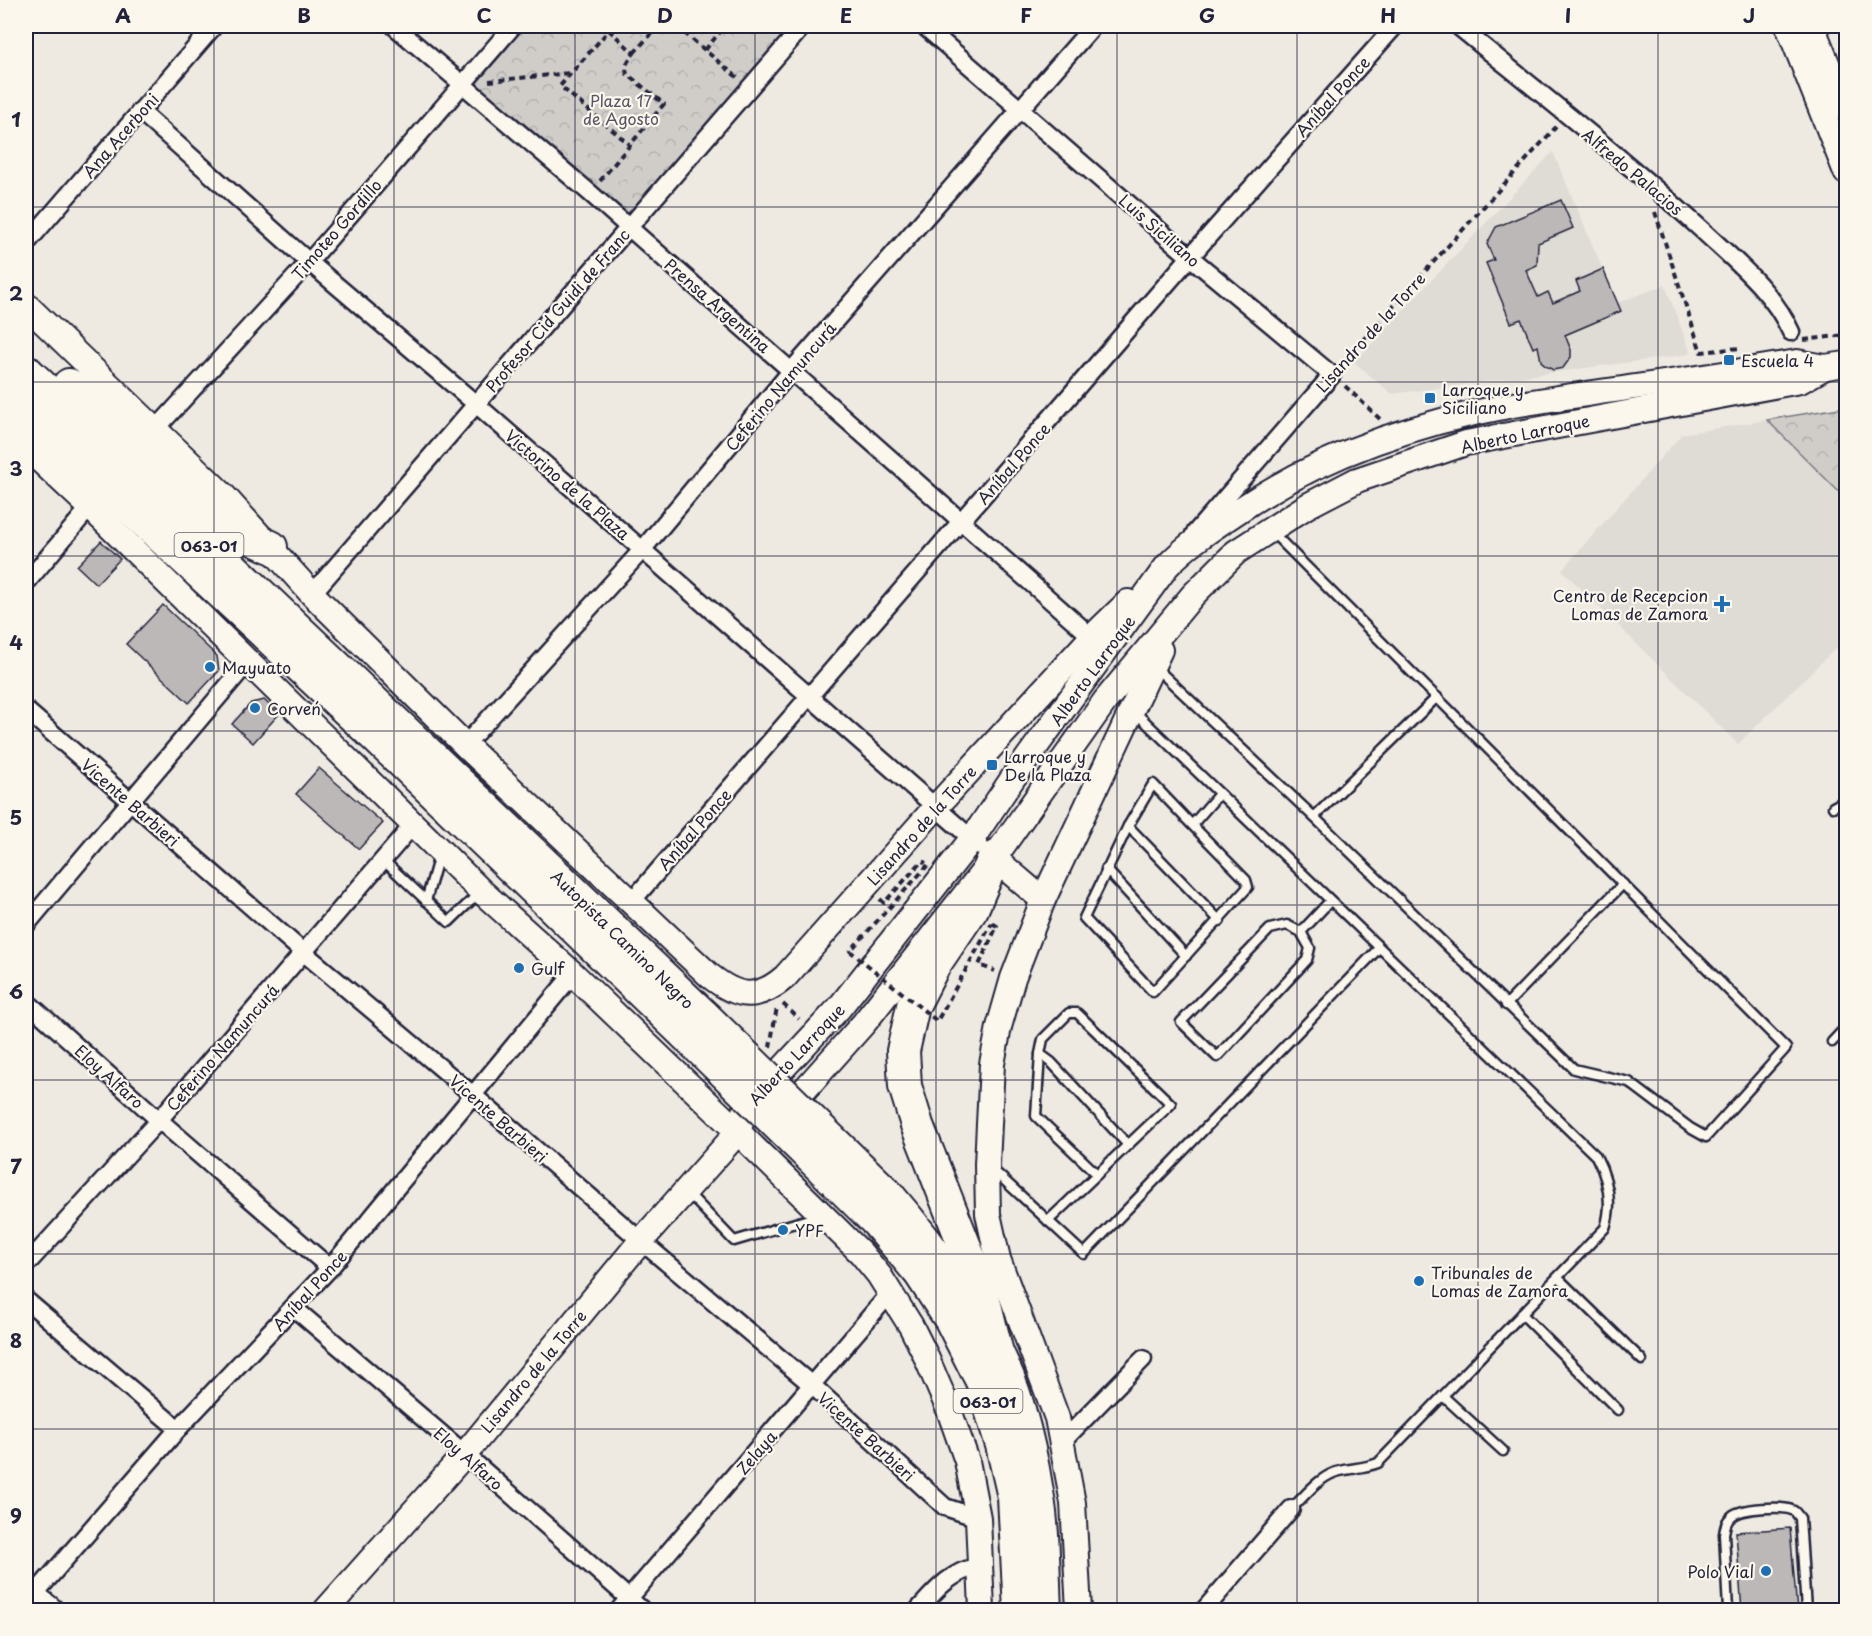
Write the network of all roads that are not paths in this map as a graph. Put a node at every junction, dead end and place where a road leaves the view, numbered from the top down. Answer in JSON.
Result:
{"nodes":[{"id":1,"x":214,"y":26,"type":"edge"},
{"id":2,"x":394,"y":26,"type":"edge"},
{"id":3,"x":513,"y":26,"type":"edge"},
{"id":4,"x":803,"y":26,"type":"edge"},
{"id":5,"x":924,"y":26,"type":"edge"},
{"id":6,"x":1093,"y":26,"type":"edge"},
{"id":7,"x":1395,"y":26,"type":"edge"},
{"id":8,"x":1458,"y":26,"type":"edge"},
{"id":9,"x":1788,"y":26,"type":"edge"},
{"id":10,"x":1812,"y":26,"type":"edge"},
{"id":11,"x":463,"y":83,"type":"junction"},
{"id":12,"x":1021,"y":108,"type":"junction"},
{"id":13,"x":1846,"y":110,"type":"edge"},
{"id":14,"x":141,"y":111,"type":"junction"},
{"id":15,"x":1846,"y":172,"type":"edge"},
{"id":16,"x":629,"y":227,"type":"junction"},
{"id":17,"x":26,"y":244,"type":"edge"},
{"id":18,"x":1190,"y":257,"type":"junction"},
{"id":19,"x":309,"y":262,"type":"junction"},
{"id":20,"x":26,"y":305,"type":"edge"},
{"id":21,"x":1792,"y":337,"type":"road end"},
{"id":22,"x":26,"y":352,"type":"edge"},
{"id":23,"x":1836,"y":366,"type":"edge"},
{"id":24,"x":792,"y":370,"type":"junction"},
{"id":25,"x":26,"y":371,"type":"edge"},
{"id":26,"x":1332,"y":375,"type":"joint"},
{"id":27,"x":476,"y":404,"type":"junction"},
{"id":28,"x":26,"y":411,"type":"edge"},
{"id":29,"x":156,"y":429,"type":"junction"},
{"id":30,"x":26,"y":447,"type":"edge"},
{"id":31,"x":90,"y":507,"type":"junction"},
{"id":32,"x":963,"y":521,"type":"junction"},
{"id":33,"x":1269,"y":529,"type":"junction"},
{"id":34,"x":271,"y":547,"type":"junction"},
{"id":35,"x":643,"y":549,"type":"junction"},
{"id":36,"x":1173,"y":560,"type":"junction"},
{"id":37,"x":26,"y":583,"type":"edge"},
{"id":38,"x":312,"y":594,"type":"junction"},
{"id":39,"x":1176,"y":616,"type":"junction"},
{"id":40,"x":1092,"y":637,"type":"junction"},
{"id":41,"x":247,"y":663,"type":"junction"},
{"id":42,"x":1152,"y":665,"type":"junction"},
{"id":43,"x":810,"y":695,"type":"junction"},
{"id":44,"x":1437,"y":697,"type":"junction"},
{"id":45,"x":1132,"y":709,"type":"junction"},
{"id":46,"x":26,"y":710,"type":"edge"},
{"id":47,"x":465,"y":745,"type":"junction"},
{"id":48,"x":1219,"y":794,"type":"junction"},
{"id":49,"x":1846,"y":800,"type":"edge"},
{"id":50,"x":131,"y":802,"type":"junction"},
{"id":51,"x":936,"y":807,"type":"junction"},
{"id":52,"x":1833,"y":807,"type":"dead end"},
{"id":53,"x":1314,"y":817,"type":"junction"},
{"id":54,"x":413,"y":825,"type":"junction"},
{"id":55,"x":1192,"y":825,"type":"junction"},
{"id":56,"x":1128,"y":826,"type":"junction"},
{"id":57,"x":983,"y":848,"type":"junction"},
{"id":58,"x":440,"y":852,"type":"junction"},
{"id":59,"x":382,"y":860,"type":"junction"},
{"id":60,"x":1106,"y":869,"type":"junction"},
{"id":61,"x":1623,"y":884,"type":"junction"},
{"id":62,"x":481,"y":891,"type":"junction"},
{"id":63,"x":1042,"y":900,"type":"junction"},
{"id":64,"x":426,"y":901,"type":"junction"},
{"id":65,"x":632,"y":901,"type":"junction"},
{"id":66,"x":1330,"y":901,"type":"junction"},
{"id":67,"x":1220,"y":921,"type":"junction"},
{"id":68,"x":26,"y":925,"type":"edge"},
{"id":69,"x":1301,"y":933,"type":"junction"},
{"id":70,"x":1379,"y":948,"type":"junction"},
{"id":71,"x":303,"y":952,"type":"junction"},
{"id":72,"x":1186,"y":956,"type":"junction"},
{"id":73,"x":573,"y":974,"type":"junction"},
{"id":74,"x":26,"y":1000,"type":"edge"},
{"id":75,"x":1506,"y":1005,"type":"junction"},
{"id":76,"x":695,"y":1025,"type":"junction"},
{"id":77,"x":1846,"y":1027,"type":"edge"},
{"id":78,"x":1832,"y":1042,"type":"dead end"},
{"id":79,"x":1040,"y":1054,"type":"junction"},
{"id":80,"x":473,"y":1095,"type":"junction"},
{"id":81,"x":159,"y":1120,"type":"junction"},
{"id":82,"x":738,"y":1132,"type":"junction"},
{"id":83,"x":1128,"y":1145,"type":"junction"},
{"id":84,"x":987,"y":1164,"type":"junction"},
{"id":85,"x":1097,"y":1174,"type":"junction"},
{"id":86,"x":685,"y":1191,"type":"junction"},
{"id":87,"x":882,"y":1207,"type":"junction"},
{"id":88,"x":822,"y":1215,"type":"junction"},
{"id":89,"x":1048,"y":1221,"type":"junction"},
{"id":90,"x":640,"y":1241,"type":"junction"},
{"id":91,"x":26,"y":1265,"type":"edge"},
{"id":92,"x":330,"y":1268,"type":"junction"},
{"id":93,"x":1558,"y":1278,"type":"junction"},
{"id":94,"x":891,"y":1292,"type":"junction"},
{"id":95,"x":26,"y":1300,"type":"edge"},
{"id":96,"x":294,"y":1308,"type":"junction"},
{"id":97,"x":1522,"y":1314,"type":"junction"},
{"id":98,"x":997,"y":1353,"type":"junction"},
{"id":99,"x":1143,"y":1359,"type":"dead end"},
{"id":100,"x":1642,"y":1360,"type":"dead end"},
{"id":101,"x":813,"y":1386,"type":"junction"},
{"id":102,"x":1443,"y":1396,"type":"junction"},
{"id":103,"x":1618,"y":1410,"type":"dead end"},
{"id":104,"x":178,"y":1429,"type":"junction"},
{"id":105,"x":1062,"y":1442,"type":"junction"},
{"id":106,"x":1503,"y":1451,"type":"dead end"},
{"id":107,"x":465,"y":1454,"type":"junction"},
{"id":108,"x":1291,"y":1509,"type":"joint"},
{"id":109,"x":978,"y":1518,"type":"junction"},
{"id":110,"x":980,"y":1566,"type":"junction"},
{"id":111,"x":36,"y":1599,"type":"edge"},
{"id":112,"x":624,"y":1605,"type":"edge"},
{"id":113,"x":326,"y":1611,"type":"edge"},
{"id":114,"x":642,"y":1611,"type":"edge"},
{"id":115,"x":918,"y":1611,"type":"edge"},
{"id":116,"x":982,"y":1611,"type":"edge"},
{"id":117,"x":1020,"y":1611,"type":"edge"},
{"id":118,"x":1045,"y":1611,"type":"edge"},
{"id":119,"x":1079,"y":1611,"type":"edge"},
{"id":120,"x":1204,"y":1611,"type":"edge"},
{"id":121,"x":1728,"y":1611,"type":"edge"},
{"id":122,"x":1806,"y":1611,"type":"edge"}],
"edges":[{"from":1,"to":14,"type":"street","name":"Ana Acerboni"},
{"from":2,"to":11,"type":"street","name":"Prensa Argentina"},
{"from":3,"to":11,"type":"street","name":"Timoteo Gordillo"},
{"from":4,"to":16,"type":"street","name":"Profesor Cid Guidi de Franc"},
{"from":5,"to":12,"type":"street","name":"Luis Siciliano"},
{"from":6,"to":12,"type":"street","name":"Ceferino Namuncurá"},
{"from":7,"to":18,"type":"street","name":"Aníbal Ponce"},
{"from":8,"to":21,"type":"street","name":"Alfredo Palacios"},
{"from":9,"to":15,"type":"street"},
{"from":10,"to":13,"type":"street"},
{"from":11,"to":16,"type":"street","name":"Prensa Argentina"},
{"from":11,"to":19,"type":"street","name":"Timoteo Gordillo"},
{"from":12,"to":18,"type":"street","name":"Luis Siciliano"},
{"from":12,"to":24,"type":"street","name":"Ceferino Namuncurá"},
{"from":14,"to":17,"type":"street","name":"Ana Acerboni"},
{"from":14,"to":19,"type":"street","name":"Victorino de la Plaza"},
{"from":16,"to":24,"type":"street","name":"Prensa Argentina"},
{"from":16,"to":27,"type":"street","name":"Profesor Cid Guidi de Franc"},
{"from":18,"to":26,"type":"street","name":"Luis Siciliano"},
{"from":18,"to":32,"type":"street","name":"Aníbal Ponce"},
{"from":19,"to":27,"type":"street","name":"Victorino de la Plaza"},
{"from":19,"to":29,"type":"street","name":"Timoteo Gordillo"},
{"from":20,"to":29,"type":"street"},
{"from":22,"to":34,"type":"highway"},
{"from":23,"to":33,"type":"street","name":"Alberto Larroque"},
{"from":23,"to":36,"type":"street","name":"Alberto Larroque"},
{"from":24,"to":32,"type":"street","name":"Prensa Argentina"},
{"from":24,"to":35,"type":"street","name":"Ceferino Namuncurá"},
{"from":25,"to":76,"type":"highway","name":"Autopista Camino Negro","number":"063-01"},
{"from":26,"to":36,"type":"street","name":"Lisandro de la Torre"},
{"from":27,"to":35,"type":"street","name":"Victorino de la Plaza"},
{"from":27,"to":38,"type":"street","name":"Profesor Cid Guidi de Franc"},
{"from":28,"to":76,"type":"highway","name":"Autopista Camino Negro","number":"063-01"},
{"from":29,"to":34,"type":"street"},
{"from":30,"to":31,"type":"street"},
{"from":31,"to":37,"type":"street"},
{"from":31,"to":41,"type":"street"},
{"from":32,"to":40,"type":"street","name":"Prensa Argentina"},
{"from":32,"to":43,"type":"street","name":"Aníbal Ponce"},
{"from":33,"to":39,"type":"street","name":"Alberto Larroque"},
{"from":33,"to":44,"type":"lane"},
{"from":34,"to":38,"type":"street"},
{"from":35,"to":43,"type":"street","name":"Victorino de la Plaza"},
{"from":35,"to":47,"type":"street","name":"Ceferino Namuncurá"},
{"from":36,"to":40,"type":"street","name":"Lisandro de la Torre"},
{"from":36,"to":57,"type":"street","name":"Alberto Larroque"},
{"from":38,"to":47,"type":"street"},
{"from":39,"to":42,"type":"street"},
{"from":39,"to":57,"type":"street","name":"Alberto Larroque"},
{"from":40,"to":51,"type":"street","name":"Lisandro de la Torre"},
{"from":41,"to":50,"type":"street"},
{"from":41,"to":54,"type":"street"},
{"from":42,"to":45,"type":"street"},
{"from":42,"to":53,"type":"lane"},
{"from":43,"to":51,"type":"street","name":"Victorino de la Plaza"},
{"from":43,"to":65,"type":"street","name":"Aníbal Ponce"},
{"from":44,"to":53,"type":"lane"},
{"from":44,"to":61,"type":"lane"},
{"from":45,"to":48,"type":"lane"},
{"from":45,"to":63,"type":"street"},
{"from":46,"to":50,"type":"street","name":"Vicente Barbieri"},
{"from":47,"to":65,"type":"street"},
{"from":48,"to":55,"type":"lane"},
{"from":48,"to":66,"type":"lane"},
{"from":49,"to":52,"type":"lane"},
{"from":50,"to":68,"type":"street"},
{"from":50,"to":71,"type":"street","name":"Vicente Barbieri"},
{"from":51,"to":57,"type":"street","name":"Victorino de la Plaza"},
{"from":51,"to":65,"type":"street","name":"Lisandro de la Torre"},
{"from":53,"to":75,"type":"lane"},
{"from":54,"to":58,"type":"street"},
{"from":54,"to":59,"type":"street","name":"Ceferino Namuncurá"},
{"from":55,"to":56,"type":"lane"},
{"from":55,"to":67,"type":"lane"},
{"from":56,"to":60,"type":"lane"},
{"from":56,"to":67,"type":"lane"},
{"from":57,"to":63,"type":"street"},
{"from":57,"to":82,"type":"street","name":"Alberto Larroque"},
{"from":57,"to":82,"type":"street","name":"Alberto Larroque"},
{"from":57,"to":98,"type":"highway"},
{"from":58,"to":62,"type":"street"},
{"from":58,"to":64,"type":"lane"},
{"from":59,"to":64,"type":"lane"},
{"from":59,"to":71,"type":"street","name":"Ceferino Namuncurá"},
{"from":60,"to":72,"type":"lane"},
{"from":60,"to":72,"type":"lane"},
{"from":61,"to":75,"type":"lane"},
{"from":61,"to":75,"type":"lane"},
{"from":62,"to":64,"type":"lane"},
{"from":62,"to":73,"type":"street"},
{"from":63,"to":84,"type":"street"},
{"from":66,"to":69,"type":"lane"},
{"from":66,"to":70,"type":"lane"},
{"from":67,"to":72,"type":"lane"},
{"from":69,"to":69,"type":"lane"},
{"from":70,"to":89,"type":"lane"},
{"from":70,"to":93,"type":"lane"},
{"from":71,"to":80,"type":"street","name":"Vicente Barbieri"},
{"from":71,"to":81,"type":"street","name":"Ceferino Namuncurá"},
{"from":73,"to":80,"type":"street","name":"Aníbal Ponce"},
{"from":73,"to":82,"type":"street"},
{"from":74,"to":81,"type":"street","name":"Eloy Alfaro"},
{"from":76,"to":87,"type":"highway","name":"Autopista Camino Negro","number":"063-01","bridge":true},
{"from":77,"to":78,"type":"lane"},
{"from":79,"to":83,"type":"lane"},
{"from":79,"to":83,"type":"lane"},
{"from":79,"to":85,"type":"lane"},
{"from":80,"to":90,"type":"street","name":"Vicente Barbieri"},
{"from":80,"to":92,"type":"street","name":"Aníbal Ponce"},
{"from":81,"to":91,"type":"street","name":"Ceferino Namuncurá"},
{"from":81,"to":92,"type":"street","name":"Eloy Alfaro"},
{"from":82,"to":86,"type":"street","name":"Lisandro de la Torre"},
{"from":82,"to":88,"type":"street"},
{"from":83,"to":85,"type":"lane"},
{"from":84,"to":89,"type":"lane"},
{"from":84,"to":105,"type":"street"},
{"from":85,"to":89,"type":"lane"},
{"from":86,"to":88,"type":"lane"},
{"from":86,"to":90,"type":"street","name":"Lisandro de la Torre"},
{"from":87,"to":98,"type":"highway","name":"Autopista Camino Negro","number":"063-01"},
{"from":87,"to":117,"type":"highway","name":"Autopista Camino Negro","number":"063-01"},
{"from":88,"to":94,"type":"street"},
{"from":90,"to":101,"type":"street","name":"Vicente Barbieri"},
{"from":90,"to":107,"type":"street","name":"Lisandro de la Torre"},
{"from":92,"to":96,"type":"street","name":"Aníbal Ponce"},
{"from":93,"to":97,"type":"lane"},
{"from":93,"to":100,"type":"lane"},
{"from":94,"to":101,"type":"street","name":"Zelaya"},
{"from":94,"to":109,"type":"street"},
{"from":95,"to":104,"type":"street"},
{"from":96,"to":104,"type":"street","name":"Aníbal Ponce"},
{"from":96,"to":107,"type":"street","name":"Eloy Alfaro"},
{"from":97,"to":102,"type":"lane"},
{"from":97,"to":103,"type":"lane"},
{"from":98,"to":118,"type":"highway","name":"Autopista Camino Negro","number":"063-01"},
{"from":99,"to":105,"type":"street"},
{"from":101,"to":109,"type":"street","name":"Vicente Barbieri"},
{"from":101,"to":112,"type":"street","name":"Zelaya"},
{"from":102,"to":106,"type":"lane"},
{"from":102,"to":108,"type":"lane"},
{"from":104,"to":111,"type":"street","name":"Aníbal Ponce"},
{"from":105,"to":119,"type":"street"},
{"from":107,"to":112,"type":"street","name":"Eloy Alfaro"},
{"from":107,"to":113,"type":"street","name":"Lisandro de la Torre"},
{"from":108,"to":120,"type":"street"},
{"from":109,"to":110,"type":"street"},
{"from":110,"to":115,"type":"street"},
{"from":110,"to":116,"type":"street"},
{"from":112,"to":114,"type":"street","name":"Eloy Alfaro"},
{"from":121,"to":122,"type":"lane"}]}
